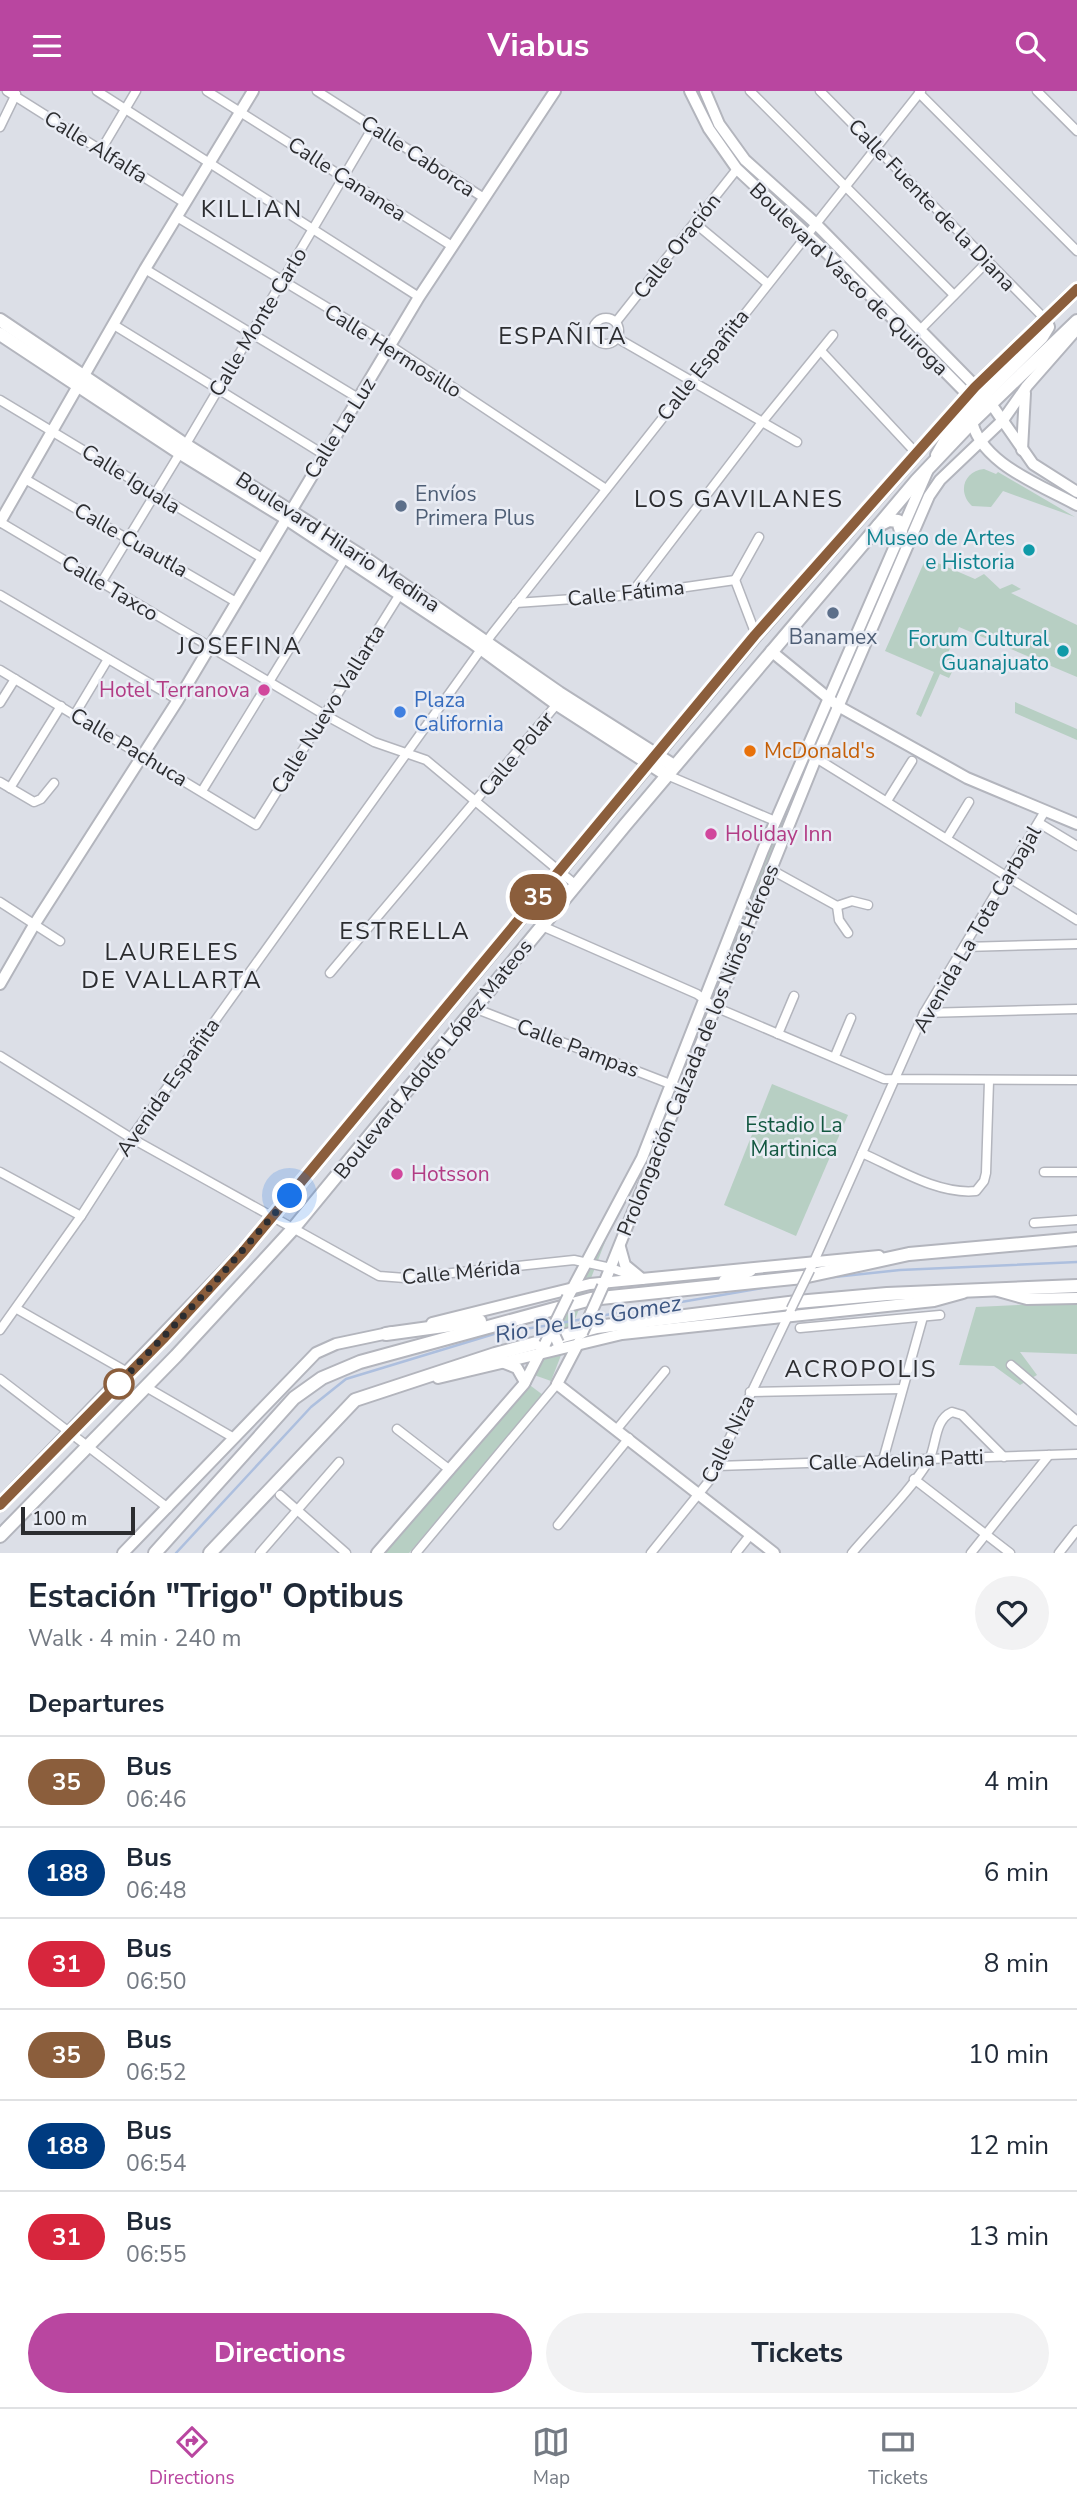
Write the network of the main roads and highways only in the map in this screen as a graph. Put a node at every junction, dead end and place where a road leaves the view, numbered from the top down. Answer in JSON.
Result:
{"nodes":[{"id":1,"x":1077,"y":289,"type":"edge"},
{"id":2,"x":1077,"y":311,"type":"edge"},
{"id":3,"x":0,"y":320,"type":"edge"},
{"id":4,"x":1077,"y":321,"type":"edge"},
{"id":5,"x":0,"y":334,"type":"edge"},
{"id":6,"x":1058,"y":341,"type":"junction"},
{"id":7,"x":82,"y":381,"type":"junction"},
{"id":8,"x":978,"y":398,"type":"junction"},
{"id":9,"x":954,"y":425,"type":"road end"},
{"id":10,"x":288,"y":514,"type":"junction"},
{"id":11,"x":878,"y":525,"type":"junction"},
{"id":12,"x":901,"y":531,"type":"road end"},
{"id":13,"x":484,"y":645,"type":"junction"},
{"id":14,"x":652,"y":759,"type":"junction"},
{"id":15,"x":673,"y":773,"type":"junction"},
{"id":16,"x":328,"y":1151,"type":"junction"},
{"id":17,"x":345,"y":1166,"type":"junction"},
{"id":18,"x":1077,"y":1239,"type":"edge"},
{"id":19,"x":750,"y":1270,"type":"road end"},
{"id":20,"x":1077,"y":1286,"type":"edge"},
{"id":21,"x":591,"y":1299,"type":"junction"},
{"id":22,"x":542,"y":1311,"type":"junction"},
{"id":23,"x":386,"y":1334,"type":"road end"},
{"id":24,"x":0,"y":1505,"type":"edge"},
{"id":25,"x":0,"y":1536,"type":"edge"},
{"id":26,"x":155,"y":1553,"type":"edge"},
{"id":27,"x":210,"y":1553,"type":"edge"}],
"edges":[{"from":1,"to":8,"type":"main road","name":"Boulevard Adolfo López Mateos"},
{"from":2,"to":6,"type":"main road"},
{"from":3,"to":7,"type":"main road","name":"Boulevard Hilario Medina"},
{"from":4,"to":6,"type":"main road","name":"Boulevard Adolfo López Mateos"},
{"from":5,"to":7,"type":"main road","name":"Boulevard Hilario Medina"},
{"from":6,"to":8,"type":"main road","name":"Boulevard Adolfo López Mateos"},
{"from":7,"to":10,"type":"main road","name":"Boulevard Hilario Medina"},
{"from":8,"to":9,"type":"main road"},
{"from":8,"to":11,"type":"main road","name":"Boulevard Adolfo López Mateos"},
{"from":8,"to":14,"type":"main road","name":"Boulevard Adolfo López Mateos"},
{"from":10,"to":13,"type":"main road","name":"Boulevard Hilario Medina"},
{"from":10,"to":13,"type":"main road","name":"Boulevard Hilario Medina"},
{"from":11,"to":12,"type":"main road"},
{"from":11,"to":15,"type":"main road","name":"Boulevard Adolfo López Mateos"},
{"from":13,"to":14,"type":"main road","name":"Boulevard Hilario Medina"},
{"from":13,"to":14,"type":"main road","name":"Boulevard Hilario Medina"},
{"from":14,"to":15,"type":"main road","name":"Boulevard Hilario Medina"},
{"from":14,"to":16,"type":"main road","name":"Boulevard Adolfo López Mateos"},
{"from":15,"to":17,"type":"main road","name":"Boulevard Adolfo López Mateos"},
{"from":16,"to":17,"type":"main road"},
{"from":16,"to":24,"type":"main road","name":"Boulevard Adolfo López Mateos"},
{"from":17,"to":25,"type":"main road","name":"Boulevard Adolfo López Mateos"},
{"from":18,"to":21,"type":"main road"},
{"from":19,"to":21,"type":"main road"},
{"from":20,"to":27,"type":"main road"},
{"from":21,"to":22,"type":"main road"},
{"from":22,"to":23,"type":"main road"},
{"from":22,"to":26,"type":"main road"}]}
